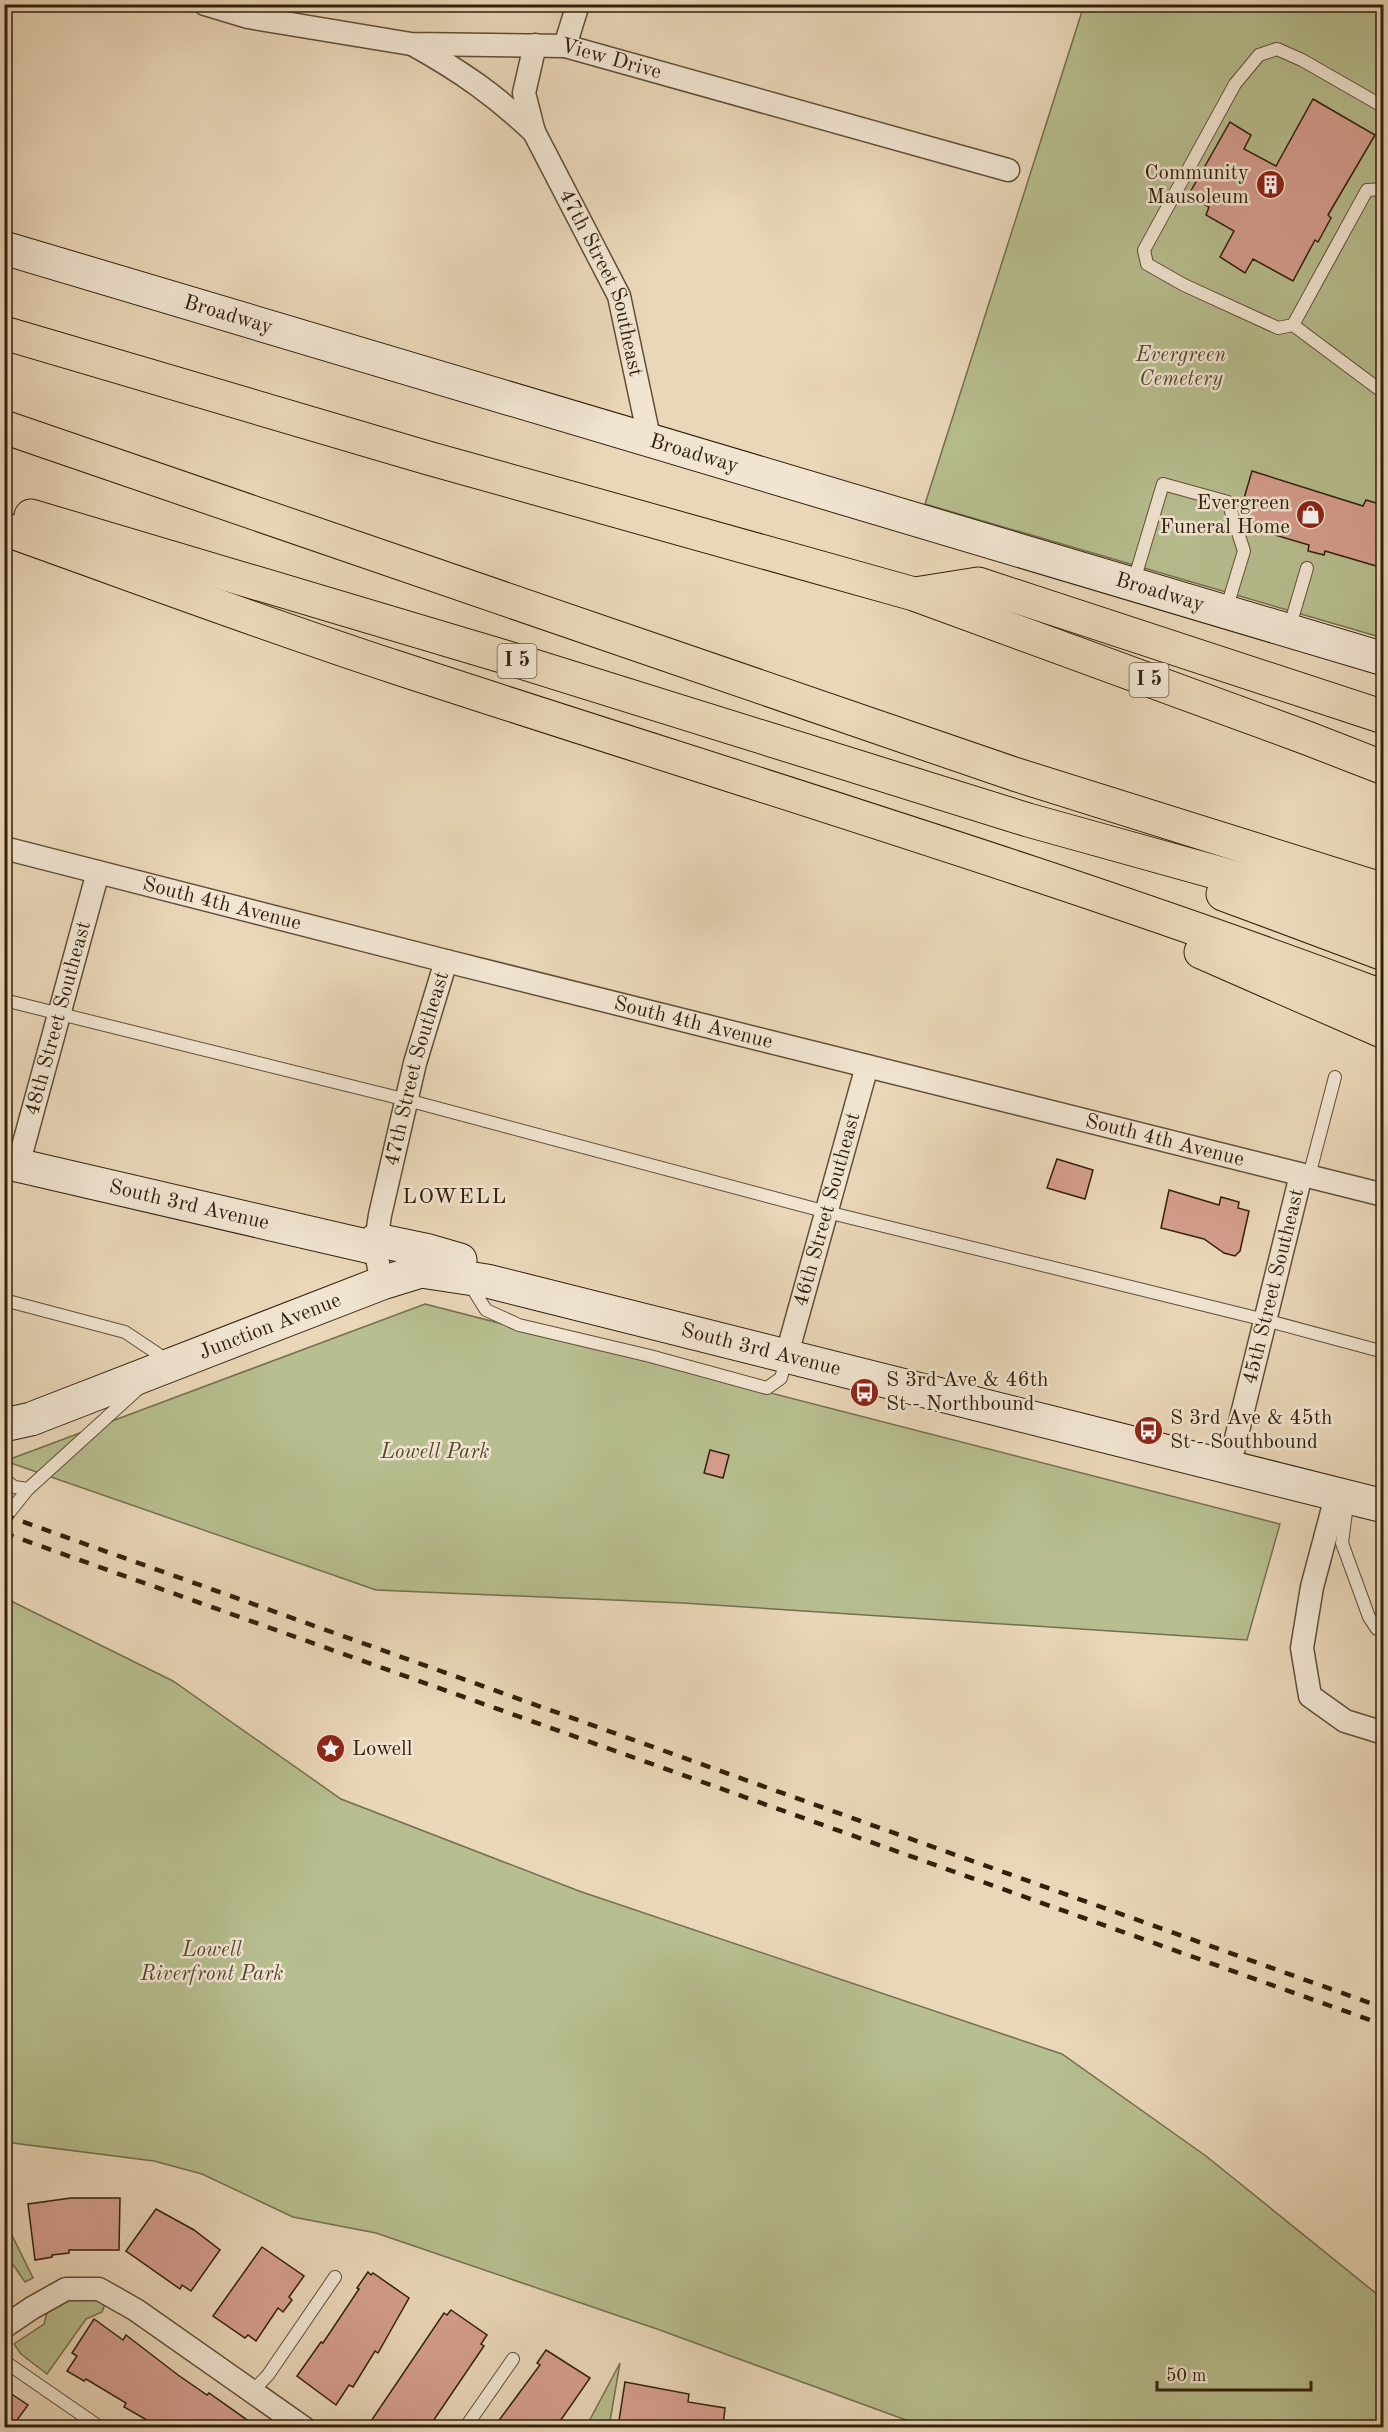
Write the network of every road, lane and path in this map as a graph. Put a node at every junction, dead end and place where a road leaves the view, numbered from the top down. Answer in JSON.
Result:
{"nodes":[{"id":1,"x":205,"y":4,"type":"edge"},
{"id":2,"x":578,"y":4,"type":"edge"},
{"id":3,"x":411,"y":44,"type":"junction"},
{"id":4,"x":535,"y":45,"type":"junction"},
{"id":5,"x":565,"y":46,"type":"junction"},
{"id":6,"x":1383,"y":107,"type":"edge"},
{"id":7,"x":534,"y":132,"type":"junction"},
{"id":8,"x":1008,"y":170,"type":"dead end"},
{"id":9,"x":1383,"y":189,"type":"edge"},
{"id":10,"x":4,"y":248,"type":"edge"},
{"id":11,"x":1293,"y":325,"type":"junction"},
{"id":12,"x":4,"y":333,"type":"edge"},
{"id":13,"x":1383,"y":393,"type":"edge"},
{"id":14,"x":4,"y":426,"type":"edge"},
{"id":15,"x":650,"y":442,"type":"junction"},
{"id":16,"x":4,"y":509,"type":"edge"},
{"id":17,"x":4,"y":529,"type":"edge"},
{"id":18,"x":1307,"y":568,"type":"dead end"},
{"id":19,"x":1133,"y":584,"type":"junction"},
{"id":20,"x":914,"y":594,"type":"junction"},
{"id":21,"x":1226,"y":612,"type":"junction"},
{"id":22,"x":1289,"y":631,"type":"junction"},
{"id":23,"x":1383,"y":659,"type":"edge"},
{"id":24,"x":1383,"y":717,"type":"edge"},
{"id":25,"x":1383,"y":768,"type":"edge"},
{"id":26,"x":1028,"y":820,"type":"junction"},
{"id":27,"x":4,"y":848,"type":"edge"},
{"id":28,"x":971,"y":852,"type":"junction"},
{"id":29,"x":98,"y":872,"type":"junction"},
{"id":30,"x":1383,"y":890,"type":"edge"},
{"id":31,"x":1383,"y":919,"type":"edge"},
{"id":32,"x":1383,"y":954,"type":"edge"},
{"id":33,"x":446,"y":961,"type":"junction"},
{"id":34,"x":1383,"y":997,"type":"edge"},
{"id":35,"x":4,"y":1000,"type":"edge"},
{"id":36,"x":60,"y":1013,"type":"junction"},
{"id":37,"x":1383,"y":1032,"type":"edge"},
{"id":38,"x":867,"y":1066,"type":"junction"},
{"id":39,"x":1335,"y":1077,"type":"dead end"},
{"id":40,"x":407,"y":1100,"type":"junction"},
{"id":41,"x":11,"y":1164,"type":"edge"},
{"id":42,"x":1305,"y":1176,"type":"junction"},
{"id":43,"x":1383,"y":1195,"type":"edge"},
{"id":44,"x":827,"y":1212,"type":"junction"},
{"id":45,"x":375,"y":1244,"type":"junction"},
{"id":46,"x":465,"y":1277,"type":"junction"},
{"id":47,"x":382,"y":1283,"type":"junction"},
{"id":48,"x":4,"y":1300,"type":"edge"},
{"id":49,"x":586,"y":1305,"type":"junction"},
{"id":50,"x":1265,"y":1320,"type":"junction"},
{"id":51,"x":1383,"y":1352,"type":"edge"},
{"id":52,"x":787,"y":1354,"type":"junction"},
{"id":53,"x":158,"y":1371,"type":"junction"},
{"id":54,"x":4,"y":1425,"type":"edge"},
{"id":55,"x":1230,"y":1467,"type":"junction"},
{"id":56,"x":4,"y":1479,"type":"edge"},
{"id":57,"x":28,"y":1489,"type":"junction"},
{"id":58,"x":1342,"y":1495,"type":"junction"},
{"id":59,"x":1383,"y":1506,"type":"edge"},
{"id":60,"x":4,"y":1519,"type":"edge"},
{"id":61,"x":1383,"y":1631,"type":"edge"},
{"id":62,"x":1383,"y":1733,"type":"edge"},
{"id":63,"x":335,"y":2277,"type":"dead end"},
{"id":64,"x":4,"y":2327,"type":"edge"},
{"id":65,"x":513,"y":2359,"type":"dead end"},
{"id":66,"x":4,"y":2361,"type":"edge"},
{"id":67,"x":252,"y":2392,"type":"junction"},
{"id":68,"x":101,"y":2427,"type":"edge"},
{"id":69,"x":304,"y":2427,"type":"edge"},
{"id":70,"x":465,"y":2427,"type":"edge"}],
"edges":[{"from":1,"to":3,"type":"street","name":"View Drive"},
{"from":2,"to":5,"type":"street"},
{"from":3,"to":4,"type":"street","name":"View Drive"},
{"from":3,"to":7,"type":"street","name":"47th Street Southeast"},
{"from":4,"to":5,"type":"street","name":"View Drive"},
{"from":4,"to":7,"type":"street","name":"47th Street Southeast"},
{"from":5,"to":8,"type":"street","name":"View Drive"},
{"from":6,"to":11,"type":"lane"},
{"from":7,"to":15,"type":"street","name":"47th Street Southeast"},
{"from":9,"to":11,"type":"lane"},
{"from":10,"to":15,"type":"street","name":"Broadway"},
{"from":11,"to":13,"type":"lane"},
{"from":12,"to":20,"type":"highway","number":"I 5"},
{"from":14,"to":30,"type":"highway"},
{"from":15,"to":19,"type":"street","name":"Broadway"},
{"from":16,"to":26,"type":"highway","number":"I 5"},
{"from":17,"to":28,"type":"highway"},
{"from":18,"to":22,"type":"lane"},
{"from":19,"to":21,"type":"street","name":"Broadway"},
{"from":19,"to":21,"type":"lane"},
{"from":20,"to":24,"type":"highway"},
{"from":20,"to":25,"type":"highway","number":"I 5"},
{"from":21,"to":22,"type":"street","name":"Broadway"},
{"from":22,"to":23,"type":"street","name":"Broadway"},
{"from":26,"to":31,"type":"highway"},
{"from":26,"to":32,"type":"highway","number":"I 5"},
{"from":27,"to":29,"type":"street","name":"South 4th Avenue"},
{"from":28,"to":34,"type":"highway"},
{"from":28,"to":37,"type":"highway"},
{"from":29,"to":33,"type":"street","name":"South 4th Avenue"},
{"from":29,"to":36,"type":"street","name":"48th Street Southeast"},
{"from":33,"to":38,"type":"street","name":"South 4th Avenue"},
{"from":33,"to":40,"type":"street","name":"47th Street Southeast"},
{"from":35,"to":36,"type":"lane"},
{"from":36,"to":40,"type":"lane"},
{"from":36,"to":41,"type":"street","name":"48th Street Southeast"},
{"from":38,"to":42,"type":"street","name":"South 4th Avenue"},
{"from":38,"to":44,"type":"street","name":"46th Street Southeast"},
{"from":39,"to":42,"type":"lane"},
{"from":40,"to":44,"type":"lane"},
{"from":40,"to":45,"type":"street","name":"47th Street Southeast"},
{"from":41,"to":45,"type":"street","name":"South 3rd Avenue"},
{"from":42,"to":43,"type":"street","name":"South 4th Avenue"},
{"from":42,"to":50,"type":"street","name":"45th Street Southeast"},
{"from":44,"to":50,"type":"lane"},
{"from":44,"to":52,"type":"street","name":"46th Street Southeast"},
{"from":45,"to":47,"type":"street","name":"47th Street Southeast"},
{"from":45,"to":49,"type":"street","name":"South 3rd Avenue"},
{"from":46,"to":47,"type":"street","name":"South 3rd Avenue"},
{"from":46,"to":49,"type":"street","name":"South 3rd Avenue"},
{"from":46,"to":52,"type":"lane"},
{"from":47,"to":53,"type":"street","name":"Junction Avenue"},
{"from":48,"to":53,"type":"lane"},
{"from":49,"to":52,"type":"street","name":"South 3rd Avenue"},
{"from":50,"to":51,"type":"lane"},
{"from":50,"to":55,"type":"street","name":"45th Street Southeast"},
{"from":52,"to":55,"type":"street","name":"South 3rd Avenue"},
{"from":53,"to":54,"type":"street","name":"Junction Avenue"},
{"from":53,"to":57,"type":"lane"},
{"from":55,"to":58,"type":"street","name":"South 3rd Avenue"},
{"from":56,"to":57,"type":"lane"},
{"from":57,"to":60,"type":"lane"},
{"from":58,"to":59,"type":"street","name":"South 3rd Avenue"},
{"from":58,"to":61,"type":"lane"},
{"from":58,"to":62,"type":"street"},
{"from":63,"to":67,"type":"lane"},
{"from":64,"to":67,"type":"street"},
{"from":65,"to":70,"type":"lane"},
{"from":66,"to":68,"type":"lane"},
{"from":67,"to":69,"type":"street"}]}
